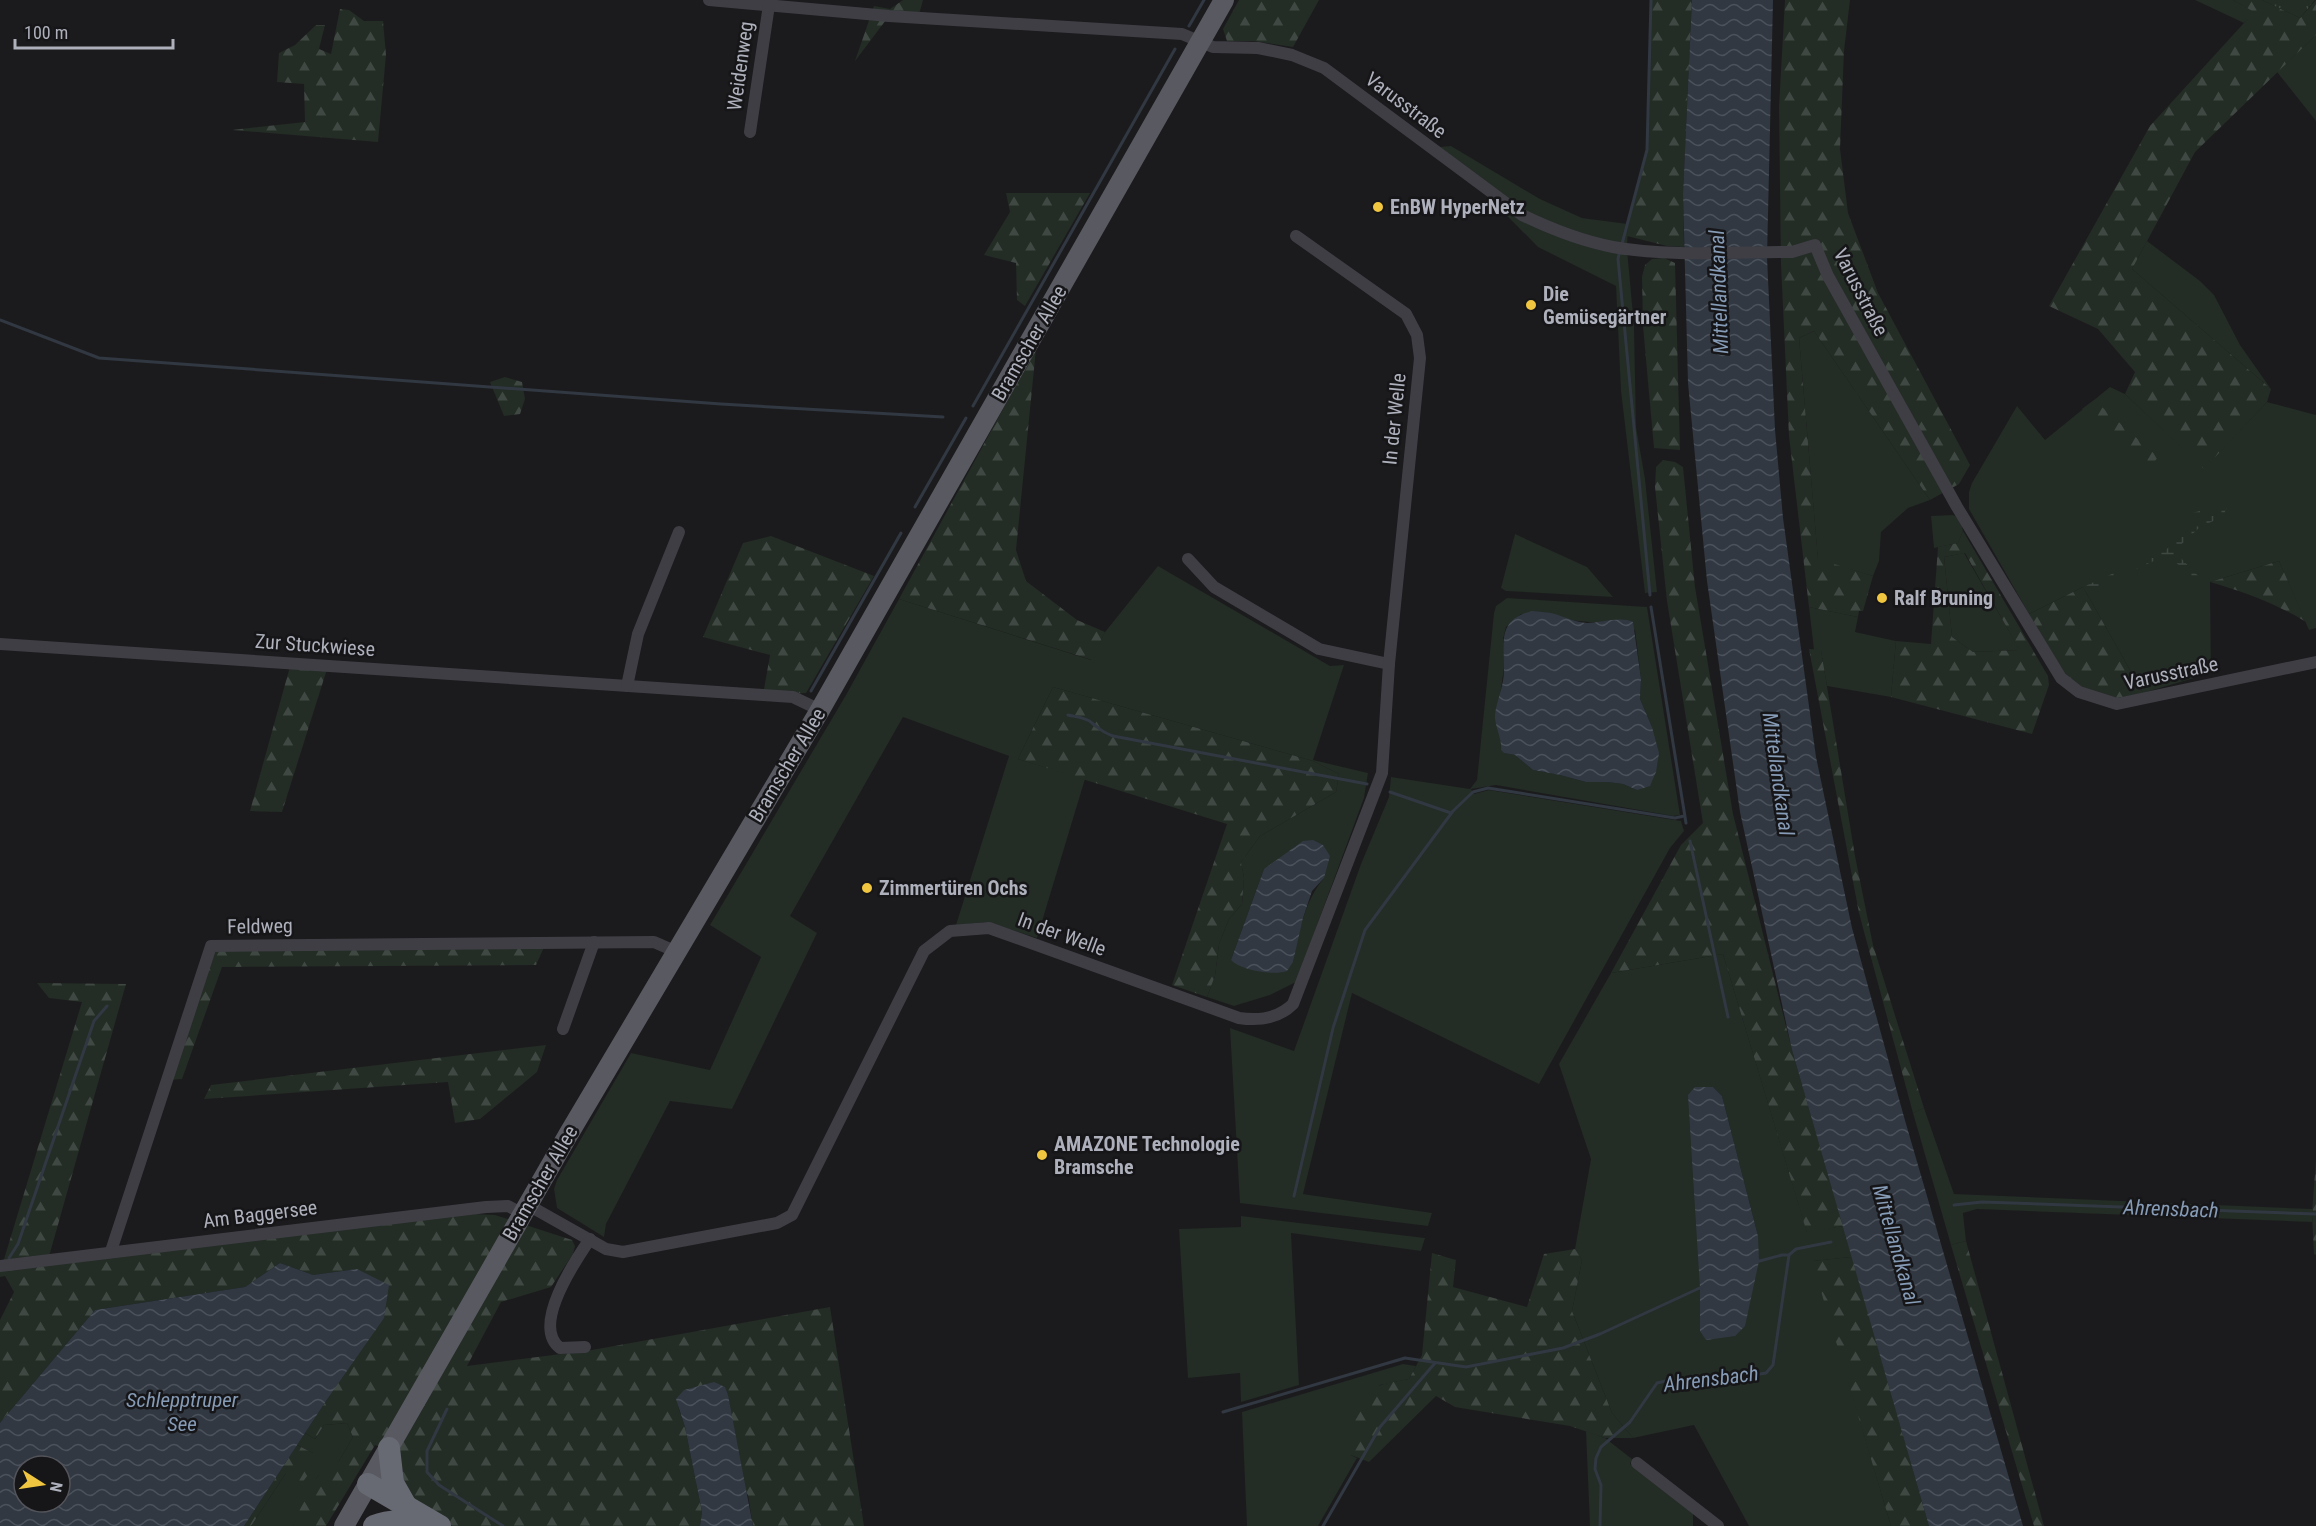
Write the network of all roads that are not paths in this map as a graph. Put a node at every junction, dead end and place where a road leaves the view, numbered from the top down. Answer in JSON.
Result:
{"nodes":[{"id":1,"x":709,"y":0,"type":"edge"},
{"id":2,"x":1224,"y":0,"type":"edge"},
{"id":3,"x":769,"y":5,"type":"junction"},
{"id":4,"x":817,"y":5,"type":"edge"},
{"id":5,"x":1201,"y":42,"type":"junction"},
{"id":6,"x":750,"y":132,"type":"dead end"},
{"id":7,"x":1296,"y":236,"type":"dead end"},
{"id":8,"x":679,"y":532,"type":"dead end"},
{"id":9,"x":1188,"y":559,"type":"dead end"},
{"id":10,"x":0,"y":644,"type":"edge"},
{"id":11,"x":2316,"y":662,"type":"edge"},
{"id":12,"x":1389,"y":664,"type":"junction"},
{"id":13,"x":627,"y":686,"type":"junction"},
{"id":14,"x":820,"y":710,"type":"junction"},
{"id":15,"x":594,"y":942,"type":"junction"},
{"id":16,"x":677,"y":952,"type":"junction"},
{"id":17,"x":563,"y":1029,"type":"dead end"},
{"id":18,"x":526,"y":1209,"type":"junction"},
{"id":19,"x":590,"y":1239,"type":"junction"},
{"id":20,"x":111,"y":1251,"type":"junction"},
{"id":21,"x":0,"y":1266,"type":"edge"},
{"id":22,"x":585,"y":1347,"type":"dead end"},
{"id":23,"x":389,"y":1448,"type":"junction"},
{"id":24,"x":1637,"y":1463,"type":"dead end"},
{"id":25,"x":365,"y":1491,"type":"junction"},
{"id":26,"x":414,"y":1518,"type":"edge"},
{"id":27,"x":344,"y":1526,"type":"edge"},
{"id":28,"x":374,"y":1526,"type":"edge"},
{"id":29,"x":440,"y":1526,"type":"edge"},
{"id":30,"x":1718,"y":1526,"type":"edge"}],
"edges":[{"from":1,"to":3,"type":"street","name":"Varusstraße"},
{"from":2,"to":5,"type":"main road","name":"Bramscher Allee"},
{"from":3,"to":4,"type":"street","name":"Varusstraße"},
{"from":3,"to":6,"type":"street","name":"Weidenweg"},
{"from":4,"to":5,"type":"street","name":"Varusstraße"},
{"from":5,"to":11,"type":"street","name":"Varusstraße"},
{"from":5,"to":14,"type":"main road","name":"Bramscher Allee"},
{"from":7,"to":12,"type":"street","name":"In der Welle"},
{"from":8,"to":13,"type":"street"},
{"from":9,"to":12,"type":"street"},
{"from":10,"to":13,"type":"street","name":"Zur Stuckwiese"},
{"from":12,"to":19,"type":"street","name":"In der Welle"},
{"from":13,"to":14,"type":"street","name":"Zur Stuckwiese"},
{"from":14,"to":16,"type":"main road","name":"Bramscher Allee"},
{"from":15,"to":16,"type":"street","name":"Feldweg"},
{"from":15,"to":17,"type":"street"},
{"from":15,"to":20,"type":"street","name":"Feldweg"},
{"from":16,"to":18,"type":"main road","name":"Bramscher Allee"},
{"from":18,"to":19,"type":"street","name":"In der Welle"},
{"from":18,"to":20,"type":"street","name":"Am Baggersee"},
{"from":18,"to":23,"type":"main road","name":"Bramscher Allee"},
{"from":19,"to":22,"type":"street"},
{"from":20,"to":21,"type":"street","name":"Am Baggersee"},
{"from":23,"to":25,"type":"main road","name":"Bramscher Allee"},
{"from":23,"to":26,"type":"highway"},
{"from":24,"to":30,"type":"street"},
{"from":25,"to":26,"type":"highway"},
{"from":25,"to":27,"type":"main road","name":"Bramscher Allee"},
{"from":26,"to":28,"type":"highway"},
{"from":26,"to":29,"type":"highway"}]}
